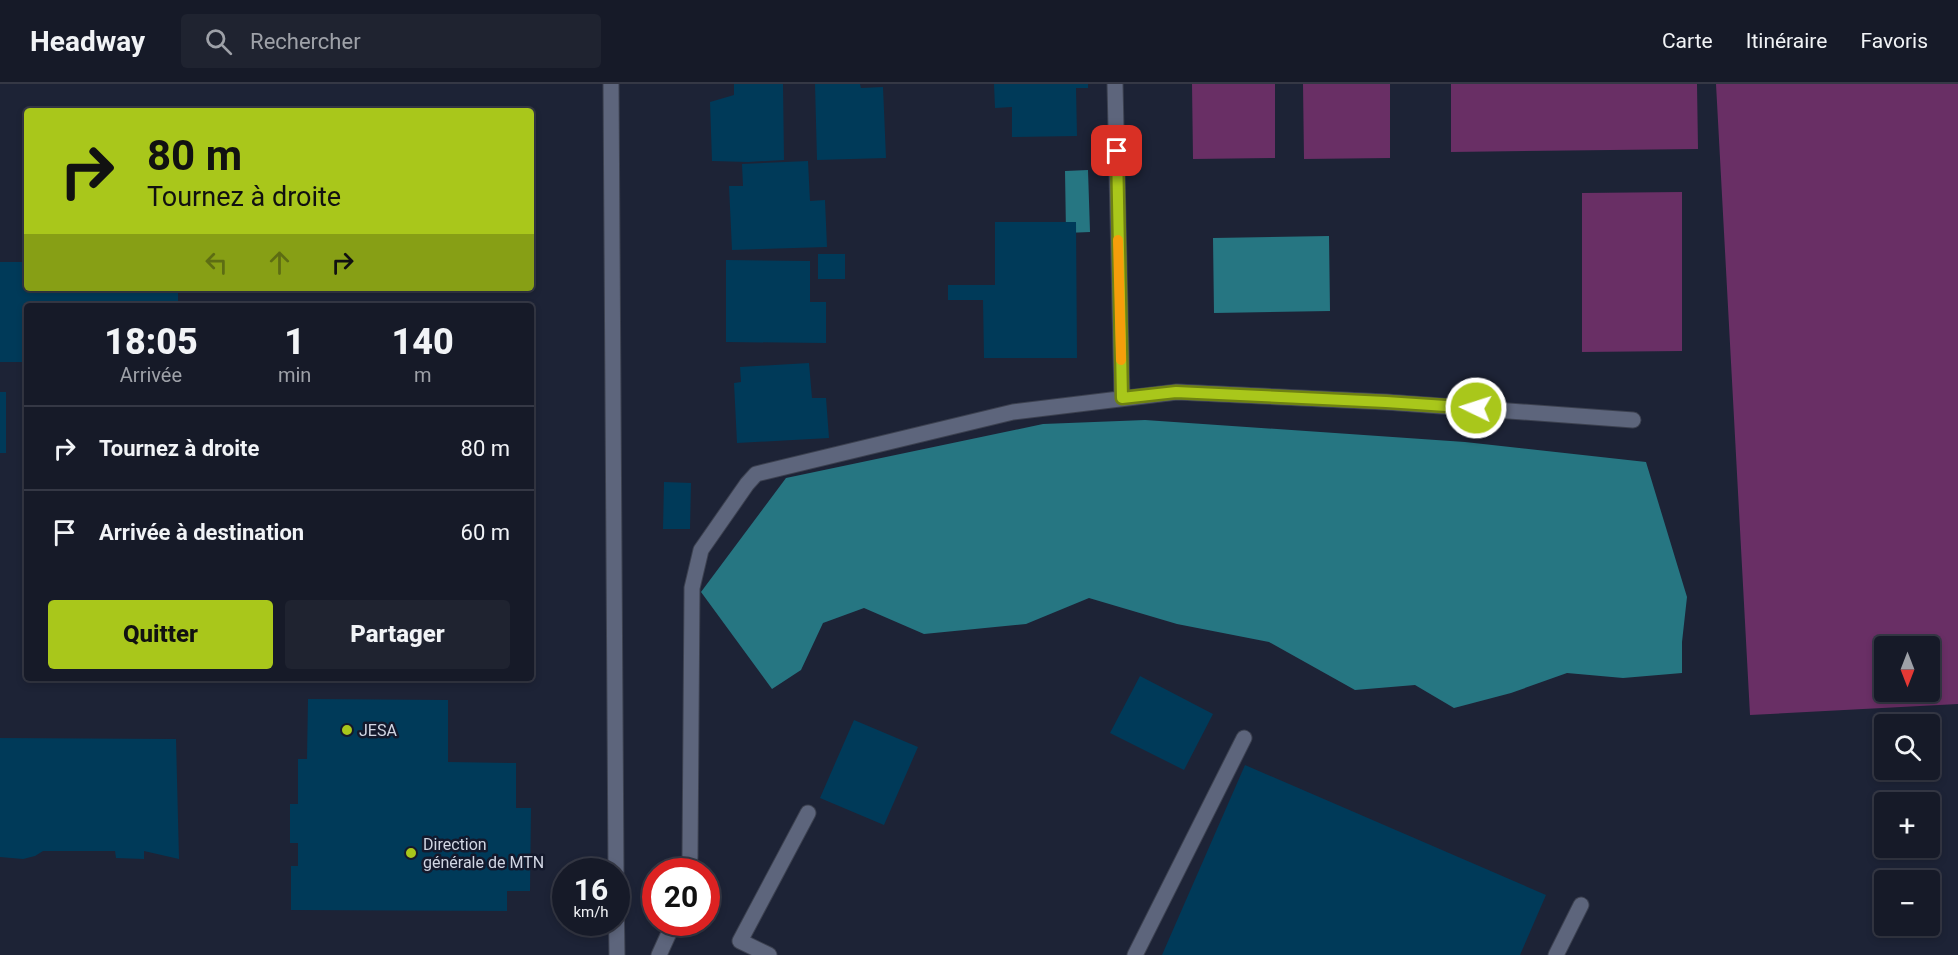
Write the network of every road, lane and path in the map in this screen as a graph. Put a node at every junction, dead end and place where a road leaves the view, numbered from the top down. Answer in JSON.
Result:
{"nodes":[{"id":1,"x":611,"y":84,"type":"edge"},
{"id":2,"x":1115,"y":84,"type":"edge"},
{"id":3,"x":1122,"y":398,"type":"junction"},
{"id":4,"x":1633,"y":420,"type":"dead end"},
{"id":5,"x":1244,"y":738,"type":"dead end"},
{"id":6,"x":808,"y":813,"type":"dead end"},
{"id":7,"x":616,"y":858,"type":"edge"},
{"id":8,"x":690,"y":858,"type":"edge"},
{"id":9,"x":1581,"y":905,"type":"dead end"},
{"id":10,"x":617,"y":936,"type":"edge"},
{"id":11,"x":668,"y":936,"type":"edge"},
{"id":12,"x":617,"y":955,"type":"edge"},
{"id":13,"x":659,"y":955,"type":"edge"},
{"id":14,"x":769,"y":955,"type":"edge"},
{"id":15,"x":1135,"y":955,"type":"edge"},
{"id":16,"x":1556,"y":955,"type":"edge"}],
"edges":[{"from":1,"to":7,"type":"street"},
{"from":2,"to":3,"type":"street"},
{"from":3,"to":4,"type":"street"},
{"from":3,"to":8,"type":"street"},
{"from":5,"to":15,"type":"street"},
{"from":6,"to":14,"type":"street"},
{"from":9,"to":16,"type":"street"},
{"from":10,"to":12,"type":"street"},
{"from":11,"to":13,"type":"street"}]}
